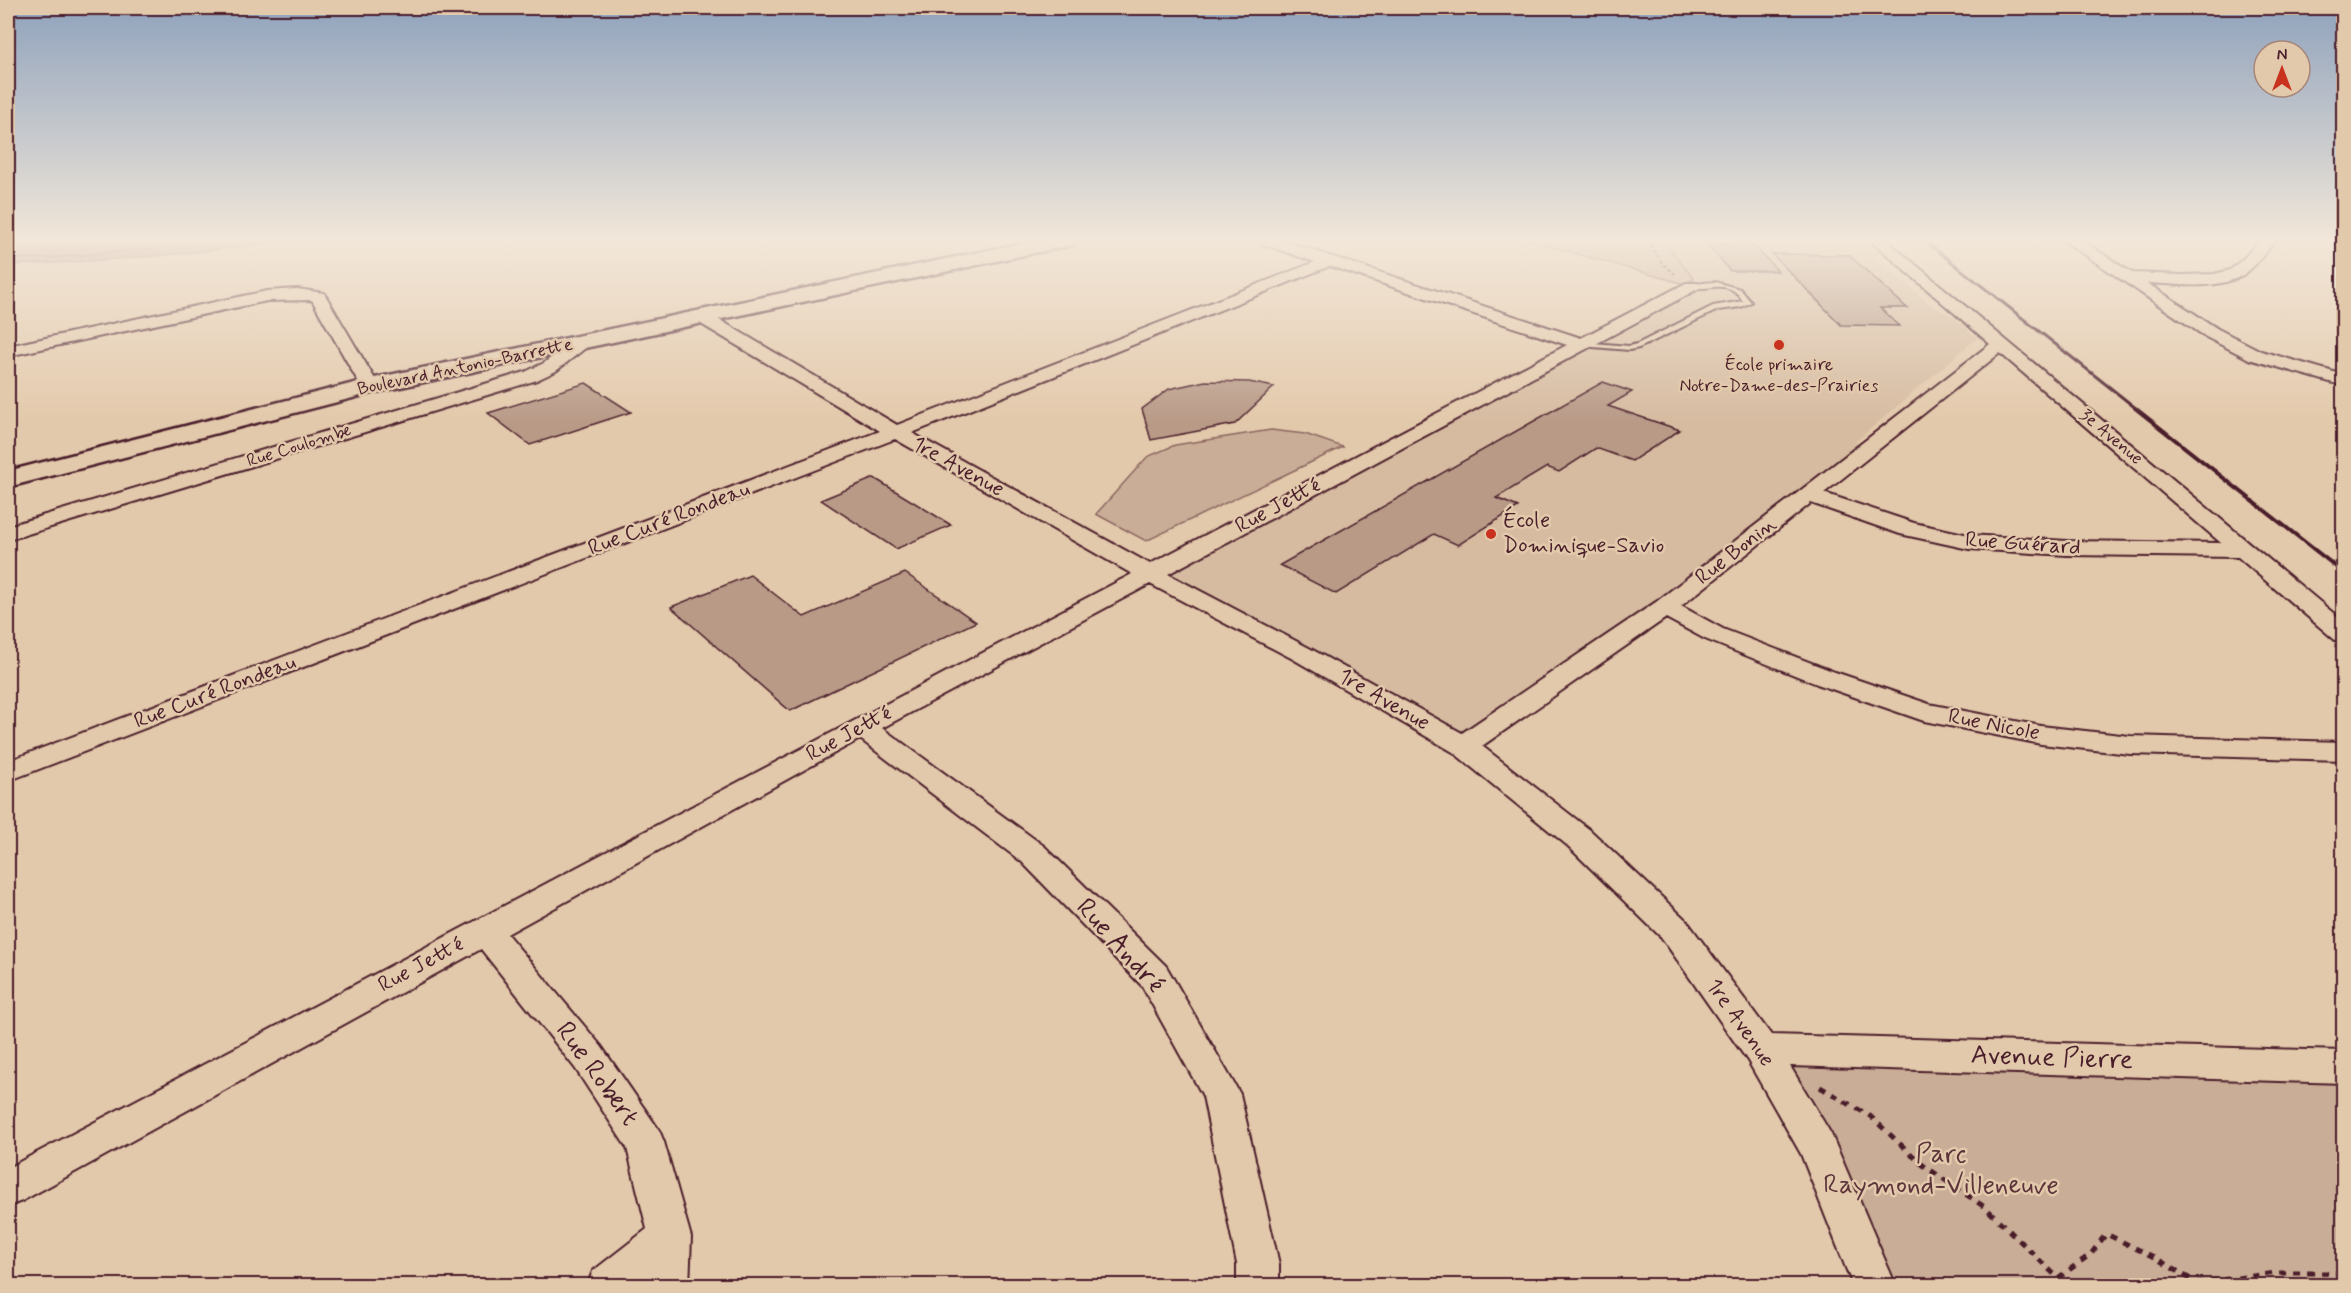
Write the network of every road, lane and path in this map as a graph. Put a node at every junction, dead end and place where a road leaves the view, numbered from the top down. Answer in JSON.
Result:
{"nodes":[{"id":1,"x":247,"y":300,"type":"edge"},
{"id":2,"x":321,"y":300,"type":"edge"},
{"id":3,"x":781,"y":300,"type":"edge"},
{"id":4,"x":1231,"y":300,"type":"edge"},
{"id":5,"x":1446,"y":300,"type":"edge"},
{"id":6,"x":1663,"y":300,"type":"edge"},
{"id":7,"x":1746,"y":300,"type":"edge"},
{"id":8,"x":1949,"y":300,"type":"edge"},
{"id":9,"x":2162,"y":300,"type":"edge"},
{"id":10,"x":702,"y":317,"type":"junction"},
{"id":11,"x":582,"y":342,"type":"junction"},
{"id":12,"x":1581,"y":344,"type":"junction"},
{"id":13,"x":2001,"y":344,"type":"junction"},
{"id":14,"x":8,"y":351,"type":"edge"},
{"id":15,"x":2343,"y":381,"type":"edge"},
{"id":16,"x":370,"y":386,"type":"junction"},
{"id":17,"x":896,"y":432,"type":"junction"},
{"id":18,"x":8,"y":479,"type":"edge"},
{"id":19,"x":1808,"y":495,"type":"junction"},
{"id":20,"x":8,"y":533,"type":"edge"},
{"id":21,"x":2246,"y":550,"type":"junction"},
{"id":22,"x":1150,"y":574,"type":"junction"},
{"id":23,"x":1665,"y":607,"type":"junction"},
{"id":24,"x":2343,"y":635,"type":"edge"},
{"id":25,"x":862,"y":727,"type":"junction"},
{"id":26,"x":1463,"y":746,"type":"junction"},
{"id":27,"x":2343,"y":751,"type":"edge"},
{"id":28,"x":8,"y":771,"type":"edge"},
{"id":29,"x":485,"y":930,"type":"junction"},
{"id":30,"x":1761,"y":1050,"type":"junction"},
{"id":31,"x":2342,"y":1069,"type":"edge"},
{"id":32,"x":1810,"y":1081,"type":"dead end"},
{"id":33,"x":8,"y":1188,"type":"edge"},
{"id":34,"x":670,"y":1237,"type":"junction"},
{"id":35,"x":2343,"y":1273,"type":"edge"},
{"id":36,"x":2058,"y":1278,"type":"junction"},
{"id":37,"x":608,"y":1286,"type":"edge"},
{"id":38,"x":668,"y":1286,"type":"edge"},
{"id":39,"x":1258,"y":1286,"type":"edge"},
{"id":40,"x":1875,"y":1286,"type":"edge"},
{"id":41,"x":2063,"y":1286,"type":"edge"}],
"edges":[{"from":1,"to":14,"type":"street"},
{"from":2,"to":16,"type":"street"},
{"from":3,"to":10,"type":"street","name":"Boulevard Antonio-Barrette"},
{"from":4,"to":17,"type":"street","name":"Rue Curé Rondeau"},
{"from":5,"to":12,"type":"street"},
{"from":6,"to":12,"type":"street","name":"Rue Jetté"},
{"from":7,"to":12,"type":"lane"},
{"from":8,"to":13,"type":"street","name":"3e Avenue"},
{"from":9,"to":15,"type":"street"},
{"from":10,"to":11,"type":"street","name":"Boulevard Antonio-Barrette"},
{"from":10,"to":17,"type":"street","name":"1re Avenue"},
{"from":11,"to":16,"type":"street","name":"Boulevard Antonio-Barrette"},
{"from":11,"to":20,"type":"street","name":"Rue Coulombe"},
{"from":12,"to":22,"type":"street","name":"Rue Jetté"},
{"from":13,"to":19,"type":"street","name":"Rue Bonin"},
{"from":13,"to":21,"type":"street","name":"3e Avenue"},
{"from":16,"to":18,"type":"street","name":"Boulevard Antonio-Barrette"},
{"from":17,"to":22,"type":"street","name":"1re Avenue"},
{"from":17,"to":28,"type":"street","name":"Rue Curé Rondeau"},
{"from":19,"to":21,"type":"street","name":"Rue Guérard"},
{"from":19,"to":23,"type":"street","name":"Rue Bonin"},
{"from":21,"to":24,"type":"street","name":"3e Avenue"},
{"from":22,"to":25,"type":"street","name":"Rue Jetté"},
{"from":22,"to":26,"type":"street","name":"1re Avenue"},
{"from":23,"to":26,"type":"street","name":"Rue Bonin"},
{"from":23,"to":27,"type":"street","name":"Rue Nicole"},
{"from":25,"to":29,"type":"street","name":"Rue Jetté"},
{"from":25,"to":39,"type":"street","name":"Rue André"},
{"from":26,"to":30,"type":"street","name":"1re Avenue"},
{"from":29,"to":33,"type":"street","name":"Rue Jetté"},
{"from":29,"to":34,"type":"street","name":"Rue Robert"},
{"from":30,"to":31,"type":"street","name":"Avenue Pierre"},
{"from":30,"to":40,"type":"street","name":"1re Avenue"},
{"from":32,"to":36,"type":"path"},
{"from":34,"to":37,"type":"street"},
{"from":34,"to":38,"type":"street","name":"Rue Robert"},
{"from":35,"to":36,"type":"path"},
{"from":36,"to":41,"type":"path"}]}
